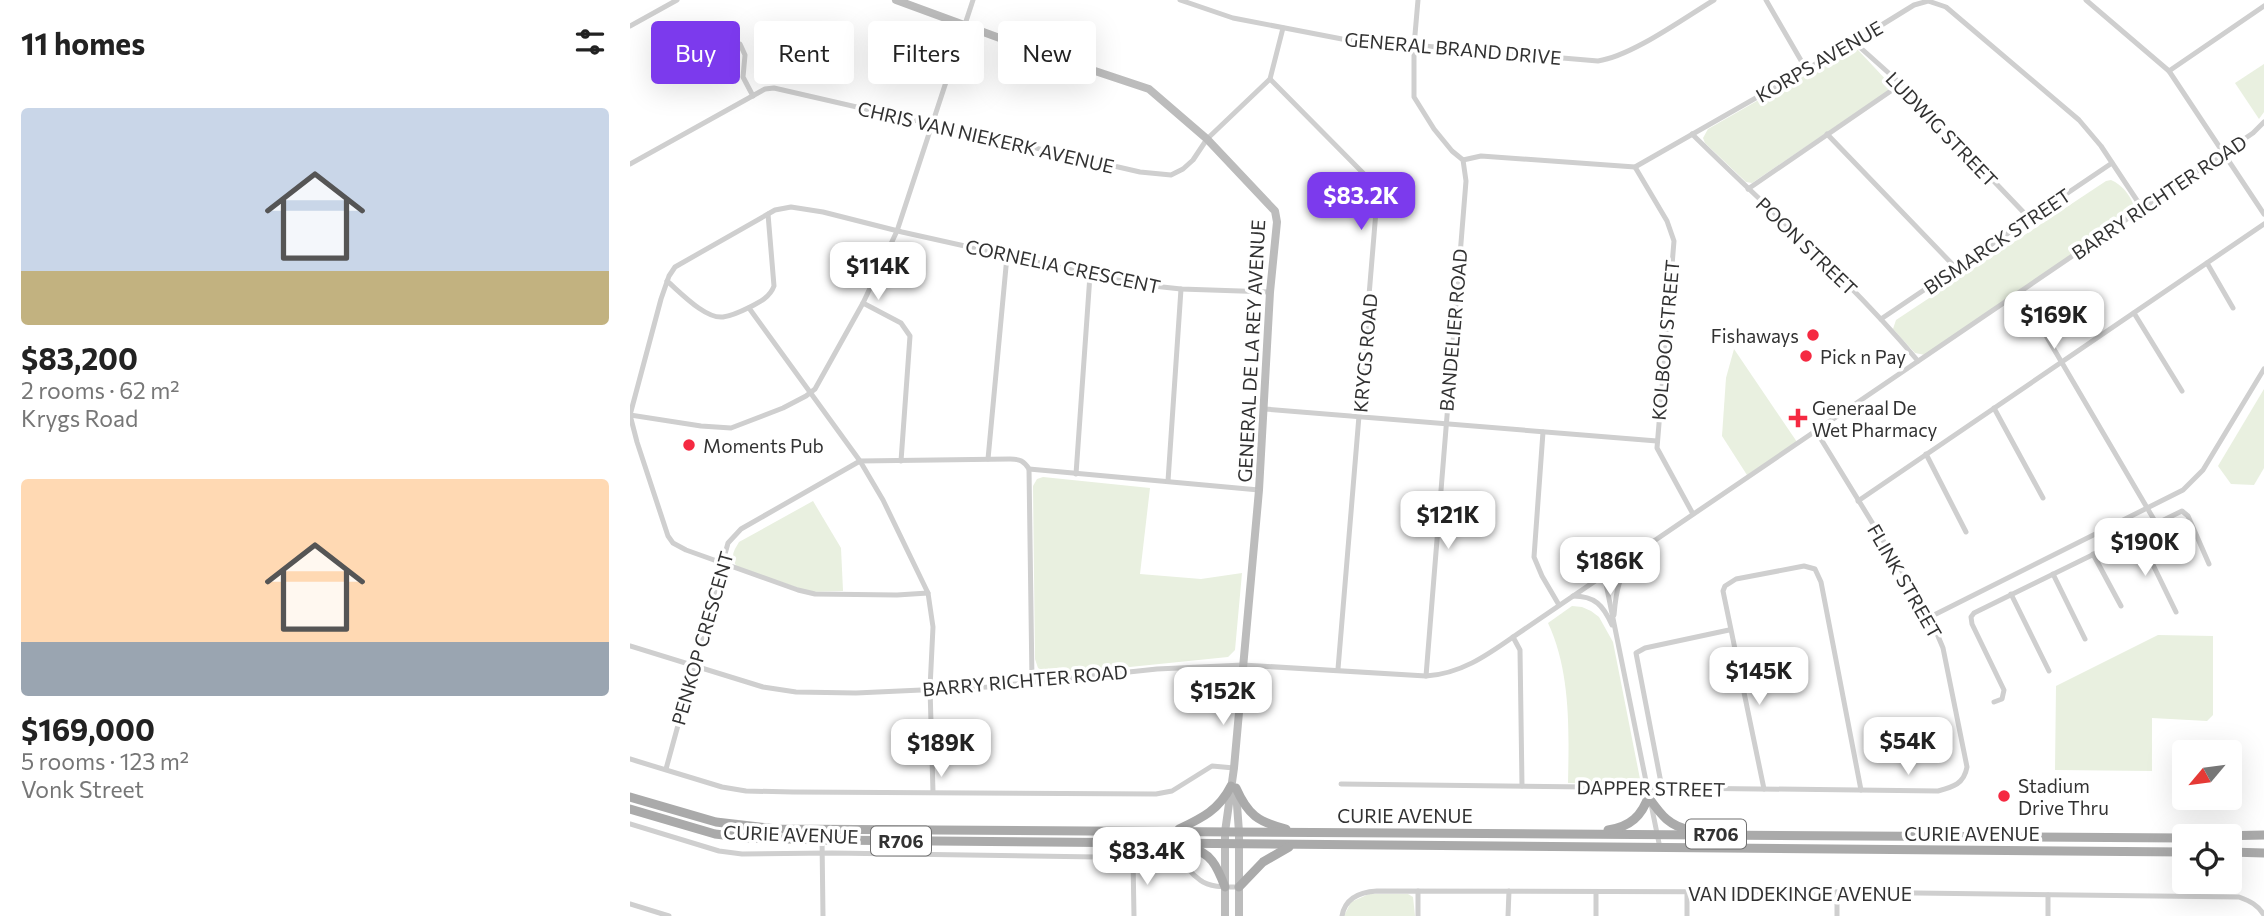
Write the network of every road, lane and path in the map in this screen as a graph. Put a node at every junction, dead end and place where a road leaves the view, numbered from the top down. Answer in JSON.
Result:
{"nodes":[{"id":1,"x":677,"y":0,"type":"edge"},
{"id":2,"x":896,"y":0,"type":"edge"},
{"id":3,"x":973,"y":0,"type":"edge"},
{"id":4,"x":1180,"y":0,"type":"edge"},
{"id":5,"x":1418,"y":0,"type":"edge"},
{"id":6,"x":1714,"y":0,"type":"edge"},
{"id":7,"x":1766,"y":0,"type":"edge"},
{"id":8,"x":2087,"y":0,"type":"edge"},
{"id":9,"x":2264,"y":6,"type":"edge"},
{"id":10,"x":955,"y":21,"type":"edge"},
{"id":11,"x":967,"y":21,"type":"edge"},
{"id":12,"x":630,"y":26,"type":"edge"},
{"id":13,"x":1283,"y":27,"type":"junction"},
{"id":14,"x":984,"y":32,"type":"edge"},
{"id":15,"x":1854,"y":42,"type":"junction"},
{"id":16,"x":740,"y":44,"type":"dead end"},
{"id":17,"x":1414,"y":46,"type":"junction"},
{"id":18,"x":1806,"y":69,"type":"junction"},
{"id":19,"x":2169,"y":71,"type":"junction"},
{"id":20,"x":1270,"y":79,"type":"junction"},
{"id":21,"x":946,"y":84,"type":"edge"},
{"id":22,"x":1901,"y":85,"type":"junction"},
{"id":23,"x":753,"y":96,"type":"junction"},
{"id":24,"x":2264,"y":122,"type":"edge"},
{"id":25,"x":932,"y":125,"type":"junction"},
{"id":26,"x":1692,"y":134,"type":"junction"},
{"id":27,"x":1827,"y":134,"type":"junction"},
{"id":28,"x":1206,"y":139,"type":"junction"},
{"id":29,"x":2223,"y":153,"type":"junction"},
{"id":30,"x":1463,"y":160,"type":"junction"},
{"id":31,"x":2112,"y":163,"type":"junction"},
{"id":32,"x":630,"y":164,"type":"edge"},
{"id":33,"x":1635,"y":167,"type":"junction"},
{"id":34,"x":1748,"y":189,"type":"junction"},
{"id":35,"x":2142,"y":208,"type":"junction"},
{"id":36,"x":768,"y":214,"type":"junction"},
{"id":37,"x":2264,"y":214,"type":"edge"},
{"id":38,"x":2029,"y":218,"type":"junction"},
{"id":39,"x":2264,"y":224,"type":"edge"},
{"id":40,"x":897,"y":231,"type":"junction"},
{"id":41,"x":1007,"y":256,"type":"junction"},
{"id":42,"x":2207,"y":263,"type":"junction"},
{"id":43,"x":1956,"y":268,"type":"junction"},
{"id":44,"x":1090,"y":275,"type":"junction"},
{"id":45,"x":667,"y":281,"type":"junction"},
{"id":46,"x":1181,"y":289,"type":"junction"},
{"id":47,"x":1270,"y":292,"type":"junction"},
{"id":48,"x":2021,"y":293,"type":"junction"},
{"id":49,"x":863,"y":303,"type":"junction"},
{"id":50,"x":749,"y":308,"type":"junction"},
{"id":51,"x":2233,"y":308,"type":"dead end"},
{"id":52,"x":2134,"y":313,"type":"junction"},
{"id":53,"x":1881,"y":319,"type":"junction"},
{"id":54,"x":1918,"y":361,"type":"junction"},
{"id":55,"x":2061,"y":362,"type":"junction"},
{"id":56,"x":2264,"y":369,"type":"edge"},
{"id":57,"x":2182,"y":391,"type":"dead end"},
{"id":58,"x":811,"y":393,"type":"junction"},
{"id":59,"x":1994,"y":408,"type":"junction"},
{"id":60,"x":1265,"y":409,"type":"junction"},
{"id":61,"x":630,"y":415,"type":"edge"},
{"id":62,"x":1360,"y":417,"type":"junction"},
{"id":63,"x":1445,"y":424,"type":"junction"},
{"id":64,"x":1816,"y":431,"type":"junction"},
{"id":65,"x":1543,"y":432,"type":"junction"},
{"id":66,"x":1657,"y":441,"type":"junction"},
{"id":67,"x":1926,"y":454,"type":"junction"},
{"id":68,"x":989,"y":459,"type":"junction"},
{"id":69,"x":860,"y":461,"type":"junction"},
{"id":70,"x":901,"y":461,"type":"junction"},
{"id":71,"x":1029,"y":469,"type":"junction"},
{"id":72,"x":1076,"y":474,"type":"junction"},
{"id":73,"x":1168,"y":481,"type":"junction"},
{"id":74,"x":1259,"y":489,"type":"junction"},
{"id":75,"x":2043,"y":498,"type":"dead end"},
{"id":76,"x":1858,"y":501,"type":"junction"},
{"id":77,"x":2147,"y":507,"type":"junction"},
{"id":78,"x":1693,"y":514,"type":"junction"},
{"id":79,"x":2156,"y":523,"type":"junction"},
{"id":80,"x":1966,"y":532,"type":"dead end"},
{"id":81,"x":2137,"y":532,"type":"junction"},
{"id":82,"x":1635,"y":554,"type":"junction"},
{"id":83,"x":2093,"y":554,"type":"junction"},
{"id":84,"x":722,"y":563,"type":"junction"},
{"id":85,"x":2209,"y":564,"type":"dead end"},
{"id":86,"x":1604,"y":574,"type":"junction"},
{"id":87,"x":2053,"y":574,"type":"junction"},
{"id":88,"x":928,"y":593,"type":"junction"},
{"id":89,"x":2011,"y":594,"type":"junction"},
{"id":90,"x":1573,"y":596,"type":"junction"},
{"id":91,"x":1559,"y":605,"type":"junction"},
{"id":92,"x":2121,"y":606,"type":"dead end"},
{"id":93,"x":2176,"y":612,"type":"dead end"},
{"id":94,"x":1930,"y":617,"type":"junction"},
{"id":95,"x":1614,"y":624,"type":"junction"},
{"id":96,"x":1729,"y":630,"type":"junction"},
{"id":97,"x":1513,"y":637,"type":"junction"},
{"id":98,"x":1617,"y":638,"type":"junction"},
{"id":99,"x":2085,"y":639,"type":"dead end"},
{"id":100,"x":630,"y":646,"type":"edge"},
{"id":101,"x":1243,"y":665,"type":"junction"},
{"id":102,"x":694,"y":666,"type":"junction"},
{"id":103,"x":1338,"y":669,"type":"junction"},
{"id":104,"x":2049,"y":671,"type":"dead end"},
{"id":105,"x":1426,"y":676,"type":"junction"},
{"id":106,"x":1032,"y":681,"type":"junction"},
{"id":107,"x":930,"y":688,"type":"junction"},
{"id":108,"x":1994,"y":702,"type":"dead end"},
{"id":109,"x":630,"y":759,"type":"edge"},
{"id":110,"x":1234,"y":768,"type":"junction"},
{"id":111,"x":666,"y":769,"type":"junction"},
{"id":112,"x":1960,"y":783,"type":"joint"},
{"id":113,"x":1341,"y":784,"type":"dead end"},
{"id":114,"x":1522,"y":786,"type":"junction"},
{"id":115,"x":1234,"y":787,"type":"junction"},
{"id":116,"x":1662,"y":788,"type":"junction"},
{"id":117,"x":1763,"y":789,"type":"junction"},
{"id":118,"x":1861,"y":790,"type":"junction"},
{"id":119,"x":933,"y":792,"type":"junction"},
{"id":120,"x":1648,"y":794,"type":"junction"},
{"id":121,"x":630,"y":797,"type":"edge"},
{"id":122,"x":630,"y":810,"type":"edge"},
{"id":123,"x":630,"y":824,"type":"edge"},
{"id":124,"x":822,"y":829,"type":"junction"},
{"id":125,"x":1174,"y":832,"type":"junction"},
{"id":126,"x":1225,"y":832,"type":"junction"},
{"id":127,"x":1239,"y":832,"type":"junction"},
{"id":128,"x":1300,"y":832,"type":"junction"},
{"id":129,"x":1582,"y":833,"type":"junction"},
{"id":130,"x":1657,"y":834,"type":"junction"},
{"id":131,"x":1725,"y":834,"type":"junction"},
{"id":132,"x":2242,"y":837,"type":"edge"},
{"id":133,"x":2264,"y":837,"type":"edge"},
{"id":134,"x":2172,"y":838,"type":"edge"},
{"id":135,"x":2242,"y":838,"type":"edge"},
{"id":136,"x":822,"y":841,"type":"junction"},
{"id":137,"x":1175,"y":844,"type":"junction"},
{"id":138,"x":1225,"y":844,"type":"junction"},
{"id":139,"x":1239,"y":844,"type":"junction"},
{"id":140,"x":1294,"y":844,"type":"junction"},
{"id":141,"x":1660,"y":848,"type":"junction"},
{"id":142,"x":2172,"y":852,"type":"edge"},
{"id":143,"x":2242,"y":852,"type":"edge"},
{"id":144,"x":822,"y":853,"type":"junction"},
{"id":145,"x":2264,"y":853,"type":"edge"},
{"id":146,"x":1133,"y":859,"type":"junction"},
{"id":147,"x":1225,"y":887,"type":"junction"},
{"id":148,"x":1238,"y":887,"type":"junction"},
{"id":149,"x":1418,"y":891,"type":"junction"},
{"id":150,"x":1508,"y":891,"type":"junction"},
{"id":151,"x":1596,"y":892,"type":"junction"},
{"id":152,"x":1687,"y":892,"type":"junction"},
{"id":153,"x":1837,"y":892,"type":"junction"},
{"id":154,"x":2048,"y":895,"type":"junction"},
{"id":155,"x":630,"y":904,"type":"edge"},
{"id":156,"x":2264,"y":915,"type":"edge"},
{"id":157,"x":669,"y":916,"type":"edge"},
{"id":158,"x":823,"y":916,"type":"edge"},
{"id":159,"x":1134,"y":916,"type":"edge"},
{"id":160,"x":1225,"y":916,"type":"edge"},
{"id":161,"x":1239,"y":916,"type":"edge"},
{"id":162,"x":1342,"y":916,"type":"edge"},
{"id":163,"x":1418,"y":916,"type":"edge"},
{"id":164,"x":1508,"y":916,"type":"edge"},
{"id":165,"x":1596,"y":916,"type":"edge"},
{"id":166,"x":1687,"y":916,"type":"edge"},
{"id":167,"x":1836,"y":916,"type":"edge"},
{"id":168,"x":2048,"y":916,"type":"edge"}],
"edges":[{"from":1,"to":12,"type":"street"},
{"from":2,"to":10,"type":"street","name":"GENERAL DE LA REY AVENUE"},
{"from":3,"to":11,"type":"street"},
{"from":4,"to":13,"type":"street","name":"GENERAL BRAND DRIVE"},
{"from":5,"to":17,"type":"street"},
{"from":6,"to":17,"type":"street","name":"GENERAL BRAND DRIVE"},
{"from":7,"to":18,"type":"street"},
{"from":8,"to":19,"type":"street"},
{"from":9,"to":19,"type":"street"},
{"from":13,"to":17,"type":"street","name":"GENERAL BRAND DRIVE"},
{"from":13,"to":20,"type":"street"},
{"from":14,"to":28,"type":"street","name":"GENERAL DE LA REY AVENUE"},
{"from":15,"to":18,"type":"street","name":"KORPS AVENUE"},
{"from":15,"to":22,"type":"street","name":"LUDWIG STREET"},
{"from":15,"to":31,"type":"street","name":"KORPS AVENUE"},
{"from":16,"to":23,"type":"street"},
{"from":17,"to":30,"type":"street"},
{"from":18,"to":26,"type":"street","name":"KORPS AVENUE"},
{"from":19,"to":29,"type":"street"},
{"from":20,"to":28,"type":"street","name":"CHRIS VAN NIEKERK AVENUE"},
{"from":20,"to":62,"type":"street","name":"KRYGS ROAD"},
{"from":21,"to":25,"type":"street"},
{"from":22,"to":27,"type":"street"},
{"from":22,"to":38,"type":"street","name":"LUDWIG STREET"},
{"from":23,"to":25,"type":"street","name":"CHRIS VAN NIEKERK AVENUE"},
{"from":23,"to":32,"type":"street","name":"CHRIS VAN NIEKERK AVENUE"},
{"from":24,"to":29,"type":"street","name":"BARRY RICHTER ROAD"},
{"from":25,"to":28,"type":"street","name":"CHRIS VAN NIEKERK AVENUE"},
{"from":25,"to":40,"type":"street"},
{"from":26,"to":33,"type":"street","name":"KORPS AVENUE"},
{"from":26,"to":34,"type":"street","name":"POON STREET"},
{"from":27,"to":34,"type":"street"},
{"from":27,"to":43,"type":"street"},
{"from":28,"to":47,"type":"street","name":"GENERAL DE LA REY AVENUE"},
{"from":29,"to":35,"type":"street","name":"BARRY RICHTER ROAD"},
{"from":29,"to":37,"type":"street"},
{"from":30,"to":33,"type":"street"},
{"from":30,"to":63,"type":"street","name":"BANDELIER ROAD"},
{"from":31,"to":35,"type":"street","name":"KORPS AVENUE"},
{"from":31,"to":38,"type":"street","name":"BISMARCK STREET"},
{"from":33,"to":66,"type":"street","name":"KOLBOOI STREET"},
{"from":34,"to":53,"type":"street","name":"POON STREET"},
{"from":35,"to":48,"type":"street","name":"BARRY RICHTER ROAD"},
{"from":36,"to":40,"type":"street","name":"CORNELIA CRESCENT"},
{"from":36,"to":45,"type":"street","name":"CORNELIA CRESCENT"},
{"from":36,"to":50,"type":"street"},
{"from":38,"to":43,"type":"street","name":"BISMARCK STREET"},
{"from":39,"to":42,"type":"street"},
{"from":40,"to":41,"type":"street","name":"CORNELIA CRESCENT"},
{"from":40,"to":49,"type":"street"},
{"from":41,"to":44,"type":"street","name":"CORNELIA CRESCENT"},
{"from":41,"to":68,"type":"street"},
{"from":42,"to":51,"type":"street"},
{"from":42,"to":52,"type":"street"},
{"from":43,"to":53,"type":"street","name":"BISMARCK STREET"},
{"from":44,"to":46,"type":"street","name":"CORNELIA CRESCENT"},
{"from":44,"to":72,"type":"street"},
{"from":45,"to":50,"type":"street"},
{"from":45,"to":61,"type":"street","name":"CORNELIA CRESCENT"},
{"from":46,"to":47,"type":"street","name":"CORNELIA CRESCENT"},
{"from":46,"to":73,"type":"street"},
{"from":47,"to":60,"type":"street","name":"GENERAL DE LA REY AVENUE"},
{"from":48,"to":54,"type":"street","name":"BARRY RICHTER ROAD"},
{"from":48,"to":55,"type":"street"},
{"from":49,"to":58,"type":"street"},
{"from":49,"to":70,"type":"street"},
{"from":50,"to":58,"type":"street"},
{"from":52,"to":55,"type":"street"},
{"from":52,"to":57,"type":"street"},
{"from":53,"to":54,"type":"street","name":"POON STREET"},
{"from":54,"to":64,"type":"street","name":"BARRY RICHTER ROAD"},
{"from":55,"to":59,"type":"street"},
{"from":55,"to":77,"type":"street"},
{"from":56,"to":77,"type":"street"},
{"from":58,"to":61,"type":"street"},
{"from":58,"to":69,"type":"street"},
{"from":59,"to":67,"type":"street"},
{"from":59,"to":75,"type":"street"},
{"from":60,"to":62,"type":"street"},
{"from":60,"to":74,"type":"street","name":"GENERAL DE LA REY AVENUE"},
{"from":61,"to":84,"type":"street"},
{"from":62,"to":63,"type":"street"},
{"from":62,"to":103,"type":"street","name":"KRYGS ROAD"},
{"from":63,"to":65,"type":"street"},
{"from":63,"to":105,"type":"street","name":"BANDELIER ROAD"},
{"from":64,"to":76,"type":"street","name":"FLINK STREET"},
{"from":64,"to":78,"type":"street","name":"BARRY RICHTER ROAD"},
{"from":65,"to":66,"type":"street"},
{"from":65,"to":91,"type":"street"},
{"from":66,"to":78,"type":"street","name":"KOLBOOI STREET"},
{"from":67,"to":76,"type":"street"},
{"from":67,"to":80,"type":"street"},
{"from":68,"to":70,"type":"street"},
{"from":68,"to":71,"type":"street"},
{"from":69,"to":70,"type":"street"},
{"from":69,"to":84,"type":"street","name":"PENKOP CRESCENT"},
{"from":69,"to":88,"type":"street"},
{"from":71,"to":72,"type":"street"},
{"from":71,"to":106,"type":"street"},
{"from":72,"to":73,"type":"street"},
{"from":73,"to":74,"type":"street"},
{"from":74,"to":101,"type":"street","name":"GENERAL DE LA REY AVENUE"},
{"from":76,"to":94,"type":"street","name":"FLINK STREET"},
{"from":77,"to":79,"type":"street"},
{"from":77,"to":94,"type":"street"},
{"from":78,"to":82,"type":"street","name":"BARRY RICHTER ROAD"},
{"from":79,"to":81,"type":"street"},
{"from":79,"to":85,"type":"street"},
{"from":81,"to":83,"type":"street"},
{"from":81,"to":93,"type":"street"},
{"from":82,"to":86,"type":"street","name":"BARRY RICHTER ROAD"},
{"from":82,"to":95,"type":"street"},
{"from":83,"to":87,"type":"street"},
{"from":83,"to":92,"type":"street"},
{"from":84,"to":88,"type":"street"},
{"from":84,"to":102,"type":"street","name":"PENKOP CRESCENT"},
{"from":86,"to":90,"type":"street","name":"BARRY RICHTER ROAD"},
{"from":86,"to":95,"type":"street"},
{"from":87,"to":89,"type":"street"},
{"from":87,"to":99,"type":"street"},
{"from":88,"to":107,"type":"street"},
{"from":89,"to":104,"type":"street"},
{"from":89,"to":108,"type":"street"},
{"from":90,"to":91,"type":"street","name":"BARRY RICHTER ROAD"},
{"from":90,"to":98,"type":"street"},
{"from":91,"to":97,"type":"street","name":"BARRY RICHTER ROAD"},
{"from":94,"to":112,"type":"street","name":"FLINK STREET"},
{"from":95,"to":98,"type":"street"},
{"from":96,"to":116,"type":"street"},
{"from":96,"to":117,"type":"street"},
{"from":96,"to":118,"type":"street"},
{"from":97,"to":105,"type":"street","name":"BARRY RICHTER ROAD"},
{"from":97,"to":114,"type":"street"},
{"from":98,"to":120,"type":"street"},
{"from":100,"to":102,"type":"street","name":"BARRY RICHTER ROAD"},
{"from":101,"to":103,"type":"street","name":"BARRY RICHTER ROAD"},
{"from":101,"to":106,"type":"street","name":"BARRY RICHTER ROAD"},
{"from":101,"to":110,"type":"street","name":"GENERAL DE LA REY AVENUE"},
{"from":102,"to":107,"type":"street","name":"BARRY RICHTER ROAD"},
{"from":102,"to":111,"type":"street","name":"PENKOP CRESCENT"},
{"from":103,"to":105,"type":"street","name":"BARRY RICHTER ROAD"},
{"from":106,"to":107,"type":"street","name":"BARRY RICHTER ROAD"},
{"from":107,"to":119,"type":"street"},
{"from":109,"to":111,"type":"street"},
{"from":110,"to":115,"type":"street","name":"GENERAL DE LA REY AVENUE"},
{"from":110,"to":119,"type":"street"},
{"from":111,"to":119,"type":"street"},
{"from":112,"to":118,"type":"street","name":"DAPPER STREET"},
{"from":113,"to":114,"type":"street","name":"DAPPER STREET"},
{"from":114,"to":120,"type":"street","name":"DAPPER STREET"},
{"from":115,"to":125,"type":"main road"},
{"from":115,"to":126,"type":"street","name":"GENERAL DE LA REY AVENUE"},
{"from":115,"to":127,"type":"street","name":"GENERAL DE LA REY AVENUE"},
{"from":115,"to":128,"type":"main road"},
{"from":116,"to":117,"type":"street","name":"DAPPER STREET"},
{"from":116,"to":120,"type":"street","name":"DAPPER STREET"},
{"from":117,"to":118,"type":"street","name":"DAPPER STREET"},
{"from":120,"to":129,"type":"main road"},
{"from":120,"to":130,"type":"street"},
{"from":120,"to":131,"type":"main road"},
{"from":121,"to":124,"type":"main road","name":"CURIE AVENUE","number":"R706"},
{"from":122,"to":136,"type":"main road","name":"CURIE AVENUE","number":"R706"},
{"from":123,"to":144,"type":"street","name":"CURIE AVENUE"},
{"from":124,"to":125,"type":"main road","name":"CURIE AVENUE","number":"R706"},
{"from":124,"to":136,"type":"street"},
{"from":125,"to":126,"type":"main road","name":"CURIE AVENUE","number":"R706"},
{"from":126,"to":127,"type":"main road","name":"CURIE AVENUE","number":"R706"},
{"from":126,"to":138,"type":"street","name":"GENERAL DE LA REY AVENUE"},
{"from":127,"to":128,"type":"main road","name":"CURIE AVENUE","number":"R706"},
{"from":127,"to":139,"type":"street","name":"GENERAL DE LA REY AVENUE"},
{"from":128,"to":129,"type":"main road","name":"CURIE AVENUE","number":"R706"},
{"from":129,"to":130,"type":"main road","name":"CURIE AVENUE","number":"R706"},
{"from":130,"to":131,"type":"main road","name":"CURIE AVENUE","number":"R706"},
{"from":130,"to":141,"type":"street"},
{"from":131,"to":134,"type":"main road","name":"CURIE AVENUE","number":"R706"},
{"from":132,"to":133,"type":"main road"},
{"from":133,"to":135,"type":"main road"},
{"from":136,"to":137,"type":"main road","name":"CURIE AVENUE","number":"R706"},
{"from":136,"to":144,"type":"street"},
{"from":137,"to":138,"type":"main road","name":"CURIE AVENUE","number":"R706"},
{"from":137,"to":147,"type":"main road"},
{"from":138,"to":139,"type":"main road","name":"CURIE AVENUE","number":"R706"},
{"from":138,"to":147,"type":"street","name":"GENERAL DE LA REY AVENUE"},
{"from":139,"to":140,"type":"main road","name":"CURIE AVENUE","number":"R706"},
{"from":139,"to":148,"type":"street","name":"GENERAL DE LA REY AVENUE"},
{"from":140,"to":141,"type":"main road","name":"CURIE AVENUE","number":"R706"},
{"from":140,"to":148,"type":"main road"},
{"from":141,"to":142,"type":"main road","name":"CURIE AVENUE","number":"R706"},
{"from":143,"to":145,"type":"main road"},
{"from":144,"to":146,"type":"street","name":"CURIE AVENUE"},
{"from":144,"to":158,"type":"street"},
{"from":146,"to":147,"type":"street","name":"CURIE AVENUE"},
{"from":146,"to":159,"type":"street"},
{"from":147,"to":148,"type":"street","name":"CURIE AVENUE"},
{"from":147,"to":160,"type":"street","name":"GENERAL DE LA REY AVENUE"},
{"from":148,"to":161,"type":"street","name":"GENERAL DE LA REY AVENUE"},
{"from":149,"to":150,"type":"street","name":"VAN IDDEKINGE AVENUE"},
{"from":149,"to":162,"type":"street","name":"VAN IDDEKINGE AVENUE"},
{"from":149,"to":163,"type":"street"},
{"from":150,"to":151,"type":"street","name":"VAN IDDEKINGE AVENUE"},
{"from":150,"to":164,"type":"street"},
{"from":151,"to":152,"type":"street","name":"VAN IDDEKINGE AVENUE"},
{"from":151,"to":165,"type":"street"},
{"from":152,"to":153,"type":"street","name":"VAN IDDEKINGE AVENUE"},
{"from":152,"to":166,"type":"street"},
{"from":153,"to":154,"type":"street","name":"VAN IDDEKINGE AVENUE"},
{"from":153,"to":167,"type":"street"},
{"from":154,"to":156,"type":"street","name":"VAN IDDEKINGE AVENUE"},
{"from":154,"to":168,"type":"street"},
{"from":155,"to":157,"type":"street"}]}
